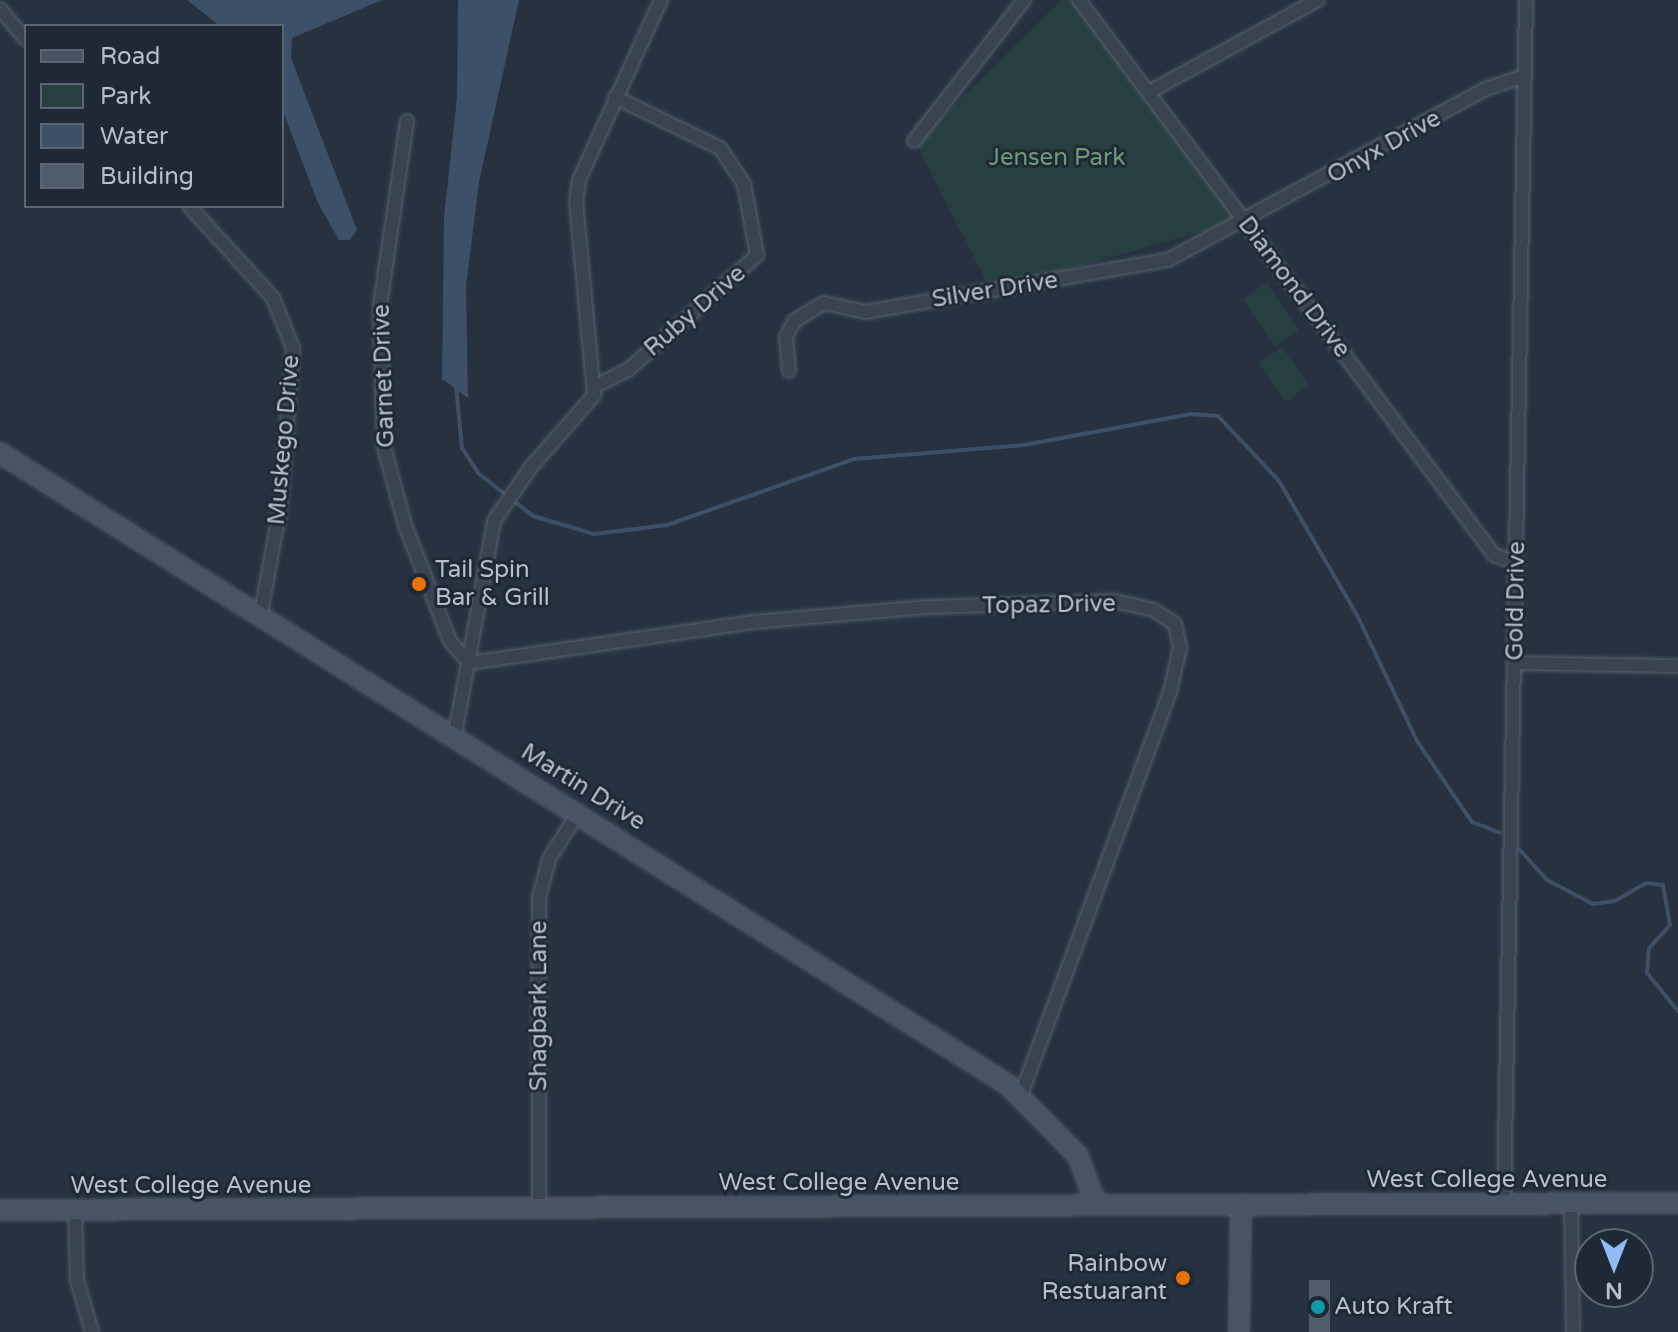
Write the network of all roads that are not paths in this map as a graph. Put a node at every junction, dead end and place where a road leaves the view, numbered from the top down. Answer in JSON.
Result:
{"nodes":[{"id":1,"x":661,"y":0,"type":"edge"},
{"id":2,"x":1024,"y":0,"type":"edge"},
{"id":3,"x":1079,"y":0,"type":"edge"},
{"id":4,"x":1318,"y":0,"type":"edge"},
{"id":5,"x":1526,"y":0,"type":"edge"},
{"id":6,"x":0,"y":9,"type":"edge"},
{"id":7,"x":24,"y":38,"type":"edge"},
{"id":8,"x":1525,"y":76,"type":"junction"},
{"id":9,"x":1149,"y":92,"type":"junction"},
{"id":10,"x":615,"y":97,"type":"junction"},
{"id":11,"x":407,"y":121,"type":"dead end"},
{"id":12,"x":914,"y":141,"type":"dead end"},
{"id":13,"x":191,"y":208,"type":"edge"},
{"id":14,"x":1243,"y":220,"type":"junction"},
{"id":15,"x":789,"y":371,"type":"dead end"},
{"id":16,"x":596,"y":386,"type":"junction"},
{"id":17,"x":0,"y":453,"type":"edge"},
{"id":18,"x":1517,"y":563,"type":"junction"},
{"id":19,"x":261,"y":613,"type":"junction"},
{"id":20,"x":469,"y":663,"type":"junction"},
{"id":21,"x":1515,"y":663,"type":"junction"},
{"id":22,"x":1678,"y":666,"type":"edge"},
{"id":23,"x":455,"y":734,"type":"junction"},
{"id":24,"x":578,"y":813,"type":"junction"},
{"id":25,"x":1021,"y":1095,"type":"junction"},
{"id":26,"x":1504,"y":1202,"type":"junction"},
{"id":27,"x":1571,"y":1203,"type":"junction"},
{"id":28,"x":1678,"y":1203,"type":"edge"},
{"id":29,"x":1096,"y":1204,"type":"junction"},
{"id":30,"x":1241,"y":1205,"type":"junction"},
{"id":31,"x":539,"y":1208,"type":"junction"},
{"id":32,"x":0,"y":1210,"type":"edge"},
{"id":33,"x":75,"y":1210,"type":"junction"},
{"id":34,"x":92,"y":1332,"type":"edge"},
{"id":35,"x":1239,"y":1332,"type":"edge"},
{"id":36,"x":1573,"y":1332,"type":"edge"}],
"edges":[{"from":1,"to":10,"type":"street"},
{"from":2,"to":12,"type":"street"},
{"from":3,"to":9,"type":"street","name":"Diamond Drive"},
{"from":4,"to":9,"type":"street"},
{"from":5,"to":8,"type":"street","name":"Gold Drive"},
{"from":6,"to":7,"type":"street"},
{"from":8,"to":14,"type":"street","name":"Onyx Drive"},
{"from":8,"to":18,"type":"street","name":"Gold Drive"},
{"from":9,"to":14,"type":"street","name":"Diamond Drive"},
{"from":10,"to":16,"type":"street"},
{"from":10,"to":16,"type":"street","name":"Ruby Drive"},
{"from":11,"to":20,"type":"street","name":"Garnet Drive"},
{"from":13,"to":19,"type":"street","name":"Muskego Drive"},
{"from":14,"to":15,"type":"street","name":"Silver Drive"},
{"from":14,"to":18,"type":"street","name":"Diamond Drive"},
{"from":16,"to":20,"type":"street"},
{"from":17,"to":19,"type":"street","name":"Martin Drive"},
{"from":18,"to":21,"type":"street","name":"Gold Drive"},
{"from":19,"to":23,"type":"street","name":"Martin Drive"},
{"from":20,"to":23,"type":"street"},
{"from":20,"to":25,"type":"street","name":"Topaz Drive"},
{"from":21,"to":22,"type":"street"},
{"from":21,"to":26,"type":"street","name":"Gold Drive"},
{"from":23,"to":24,"type":"street","name":"Martin Drive"},
{"from":24,"to":25,"type":"street","name":"Martin Drive"},
{"from":24,"to":31,"type":"street","name":"Shagbark Lane"},
{"from":25,"to":29,"type":"street","name":"Martin Drive"},
{"from":26,"to":27,"type":"street","name":"West College Avenue"},
{"from":26,"to":30,"type":"street","name":"West College Avenue"},
{"from":27,"to":28,"type":"street","name":"West College Avenue"},
{"from":27,"to":36,"type":"street"},
{"from":29,"to":30,"type":"street","name":"West College Avenue"},
{"from":29,"to":31,"type":"street","name":"West College Avenue"},
{"from":30,"to":35,"type":"street"},
{"from":31,"to":33,"type":"street","name":"West College Avenue"},
{"from":32,"to":33,"type":"street","name":"West College Avenue"},
{"from":33,"to":34,"type":"street"}]}
